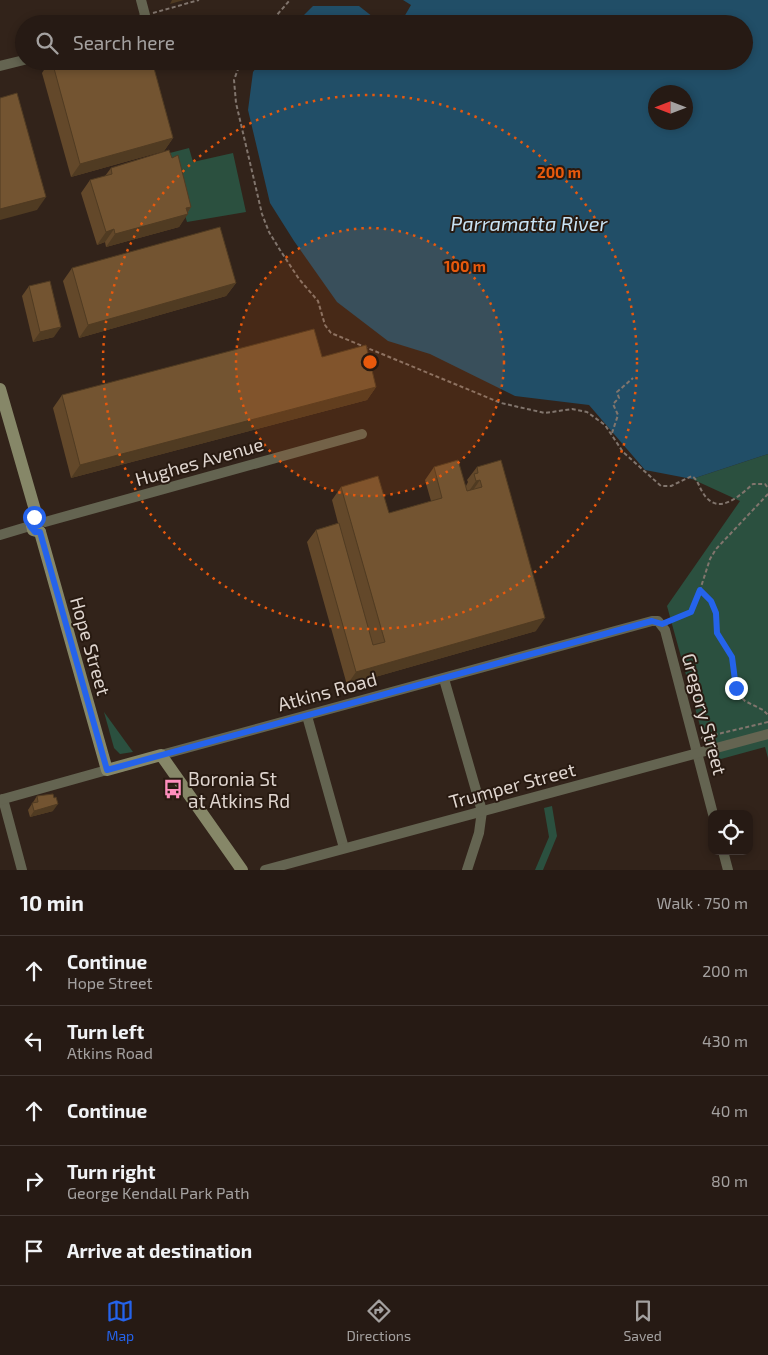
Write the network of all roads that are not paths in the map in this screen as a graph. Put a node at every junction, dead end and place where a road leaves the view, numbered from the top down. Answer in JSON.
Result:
{"nodes":[{"id":1,"x":142,"y":0,"type":"edge"},
{"id":2,"x":143,"y":15,"type":"edge"},
{"id":3,"x":15,"y":62,"type":"edge"},
{"id":4,"x":0,"y":66,"type":"edge"},
{"id":5,"x":0,"y":389,"type":"edge"},
{"id":6,"x":362,"y":434,"type":"dead end"},
{"id":7,"x":38,"y":524,"type":"junction"},
{"id":8,"x":0,"y":535,"type":"edge"},
{"id":9,"x":662,"y":624,"type":"joint"},
{"id":10,"x":444,"y":679,"type":"junction"},
{"id":11,"x":307,"y":716,"type":"junction"},
{"id":12,"x":768,"y":734,"type":"edge"},
{"id":13,"x":698,"y":753,"type":"junction"},
{"id":14,"x":161,"y":755,"type":"junction"},
{"id":15,"x":107,"y":770,"type":"junction"},
{"id":16,"x":2,"y":799,"type":"edge"},
{"id":17,"x":712,"y":810,"type":"edge"},
{"id":18,"x":482,"y":811,"type":"junction"},
{"id":19,"x":344,"y":848,"type":"junction"},
{"id":20,"x":724,"y":855,"type":"edge"},
{"id":21,"x":22,"y":870,"type":"edge"},
{"id":22,"x":242,"y":870,"type":"edge"},
{"id":23,"x":265,"y":870,"type":"edge"},
{"id":24,"x":467,"y":870,"type":"edge"},
{"id":25,"x":728,"y":870,"type":"edge"}],
"edges":[{"from":1,"to":2,"type":"street"},
{"from":3,"to":4,"type":"street"},
{"from":5,"to":7,"type":"street","name":"Hope Street"},
{"from":6,"to":7,"type":"street","name":"Hughes Avenue"},
{"from":7,"to":8,"type":"street","name":"Hughes Avenue"},
{"from":7,"to":15,"type":"street","name":"Hope Street"},
{"from":9,"to":10,"type":"street","name":"Atkins Road"},
{"from":9,"to":13,"type":"street","name":"Gregory Street"},
{"from":10,"to":11,"type":"street","name":"Atkins Road"},
{"from":10,"to":18,"type":"street"},
{"from":11,"to":14,"type":"street","name":"Atkins Road"},
{"from":11,"to":19,"type":"street"},
{"from":12,"to":13,"type":"street","name":"Trumper Street"},
{"from":13,"to":17,"type":"street","name":"Gregory Street"},
{"from":13,"to":18,"type":"street","name":"Trumper Street"},
{"from":14,"to":15,"type":"street","name":"Atkins Road"},
{"from":14,"to":22,"type":"street"},
{"from":15,"to":16,"type":"street","name":"Atkins Road"},
{"from":16,"to":21,"type":"street"},
{"from":18,"to":19,"type":"street","name":"Trumper Street"},
{"from":18,"to":24,"type":"street"},
{"from":19,"to":23,"type":"street","name":"Trumper Street"},
{"from":20,"to":25,"type":"street"}]}
